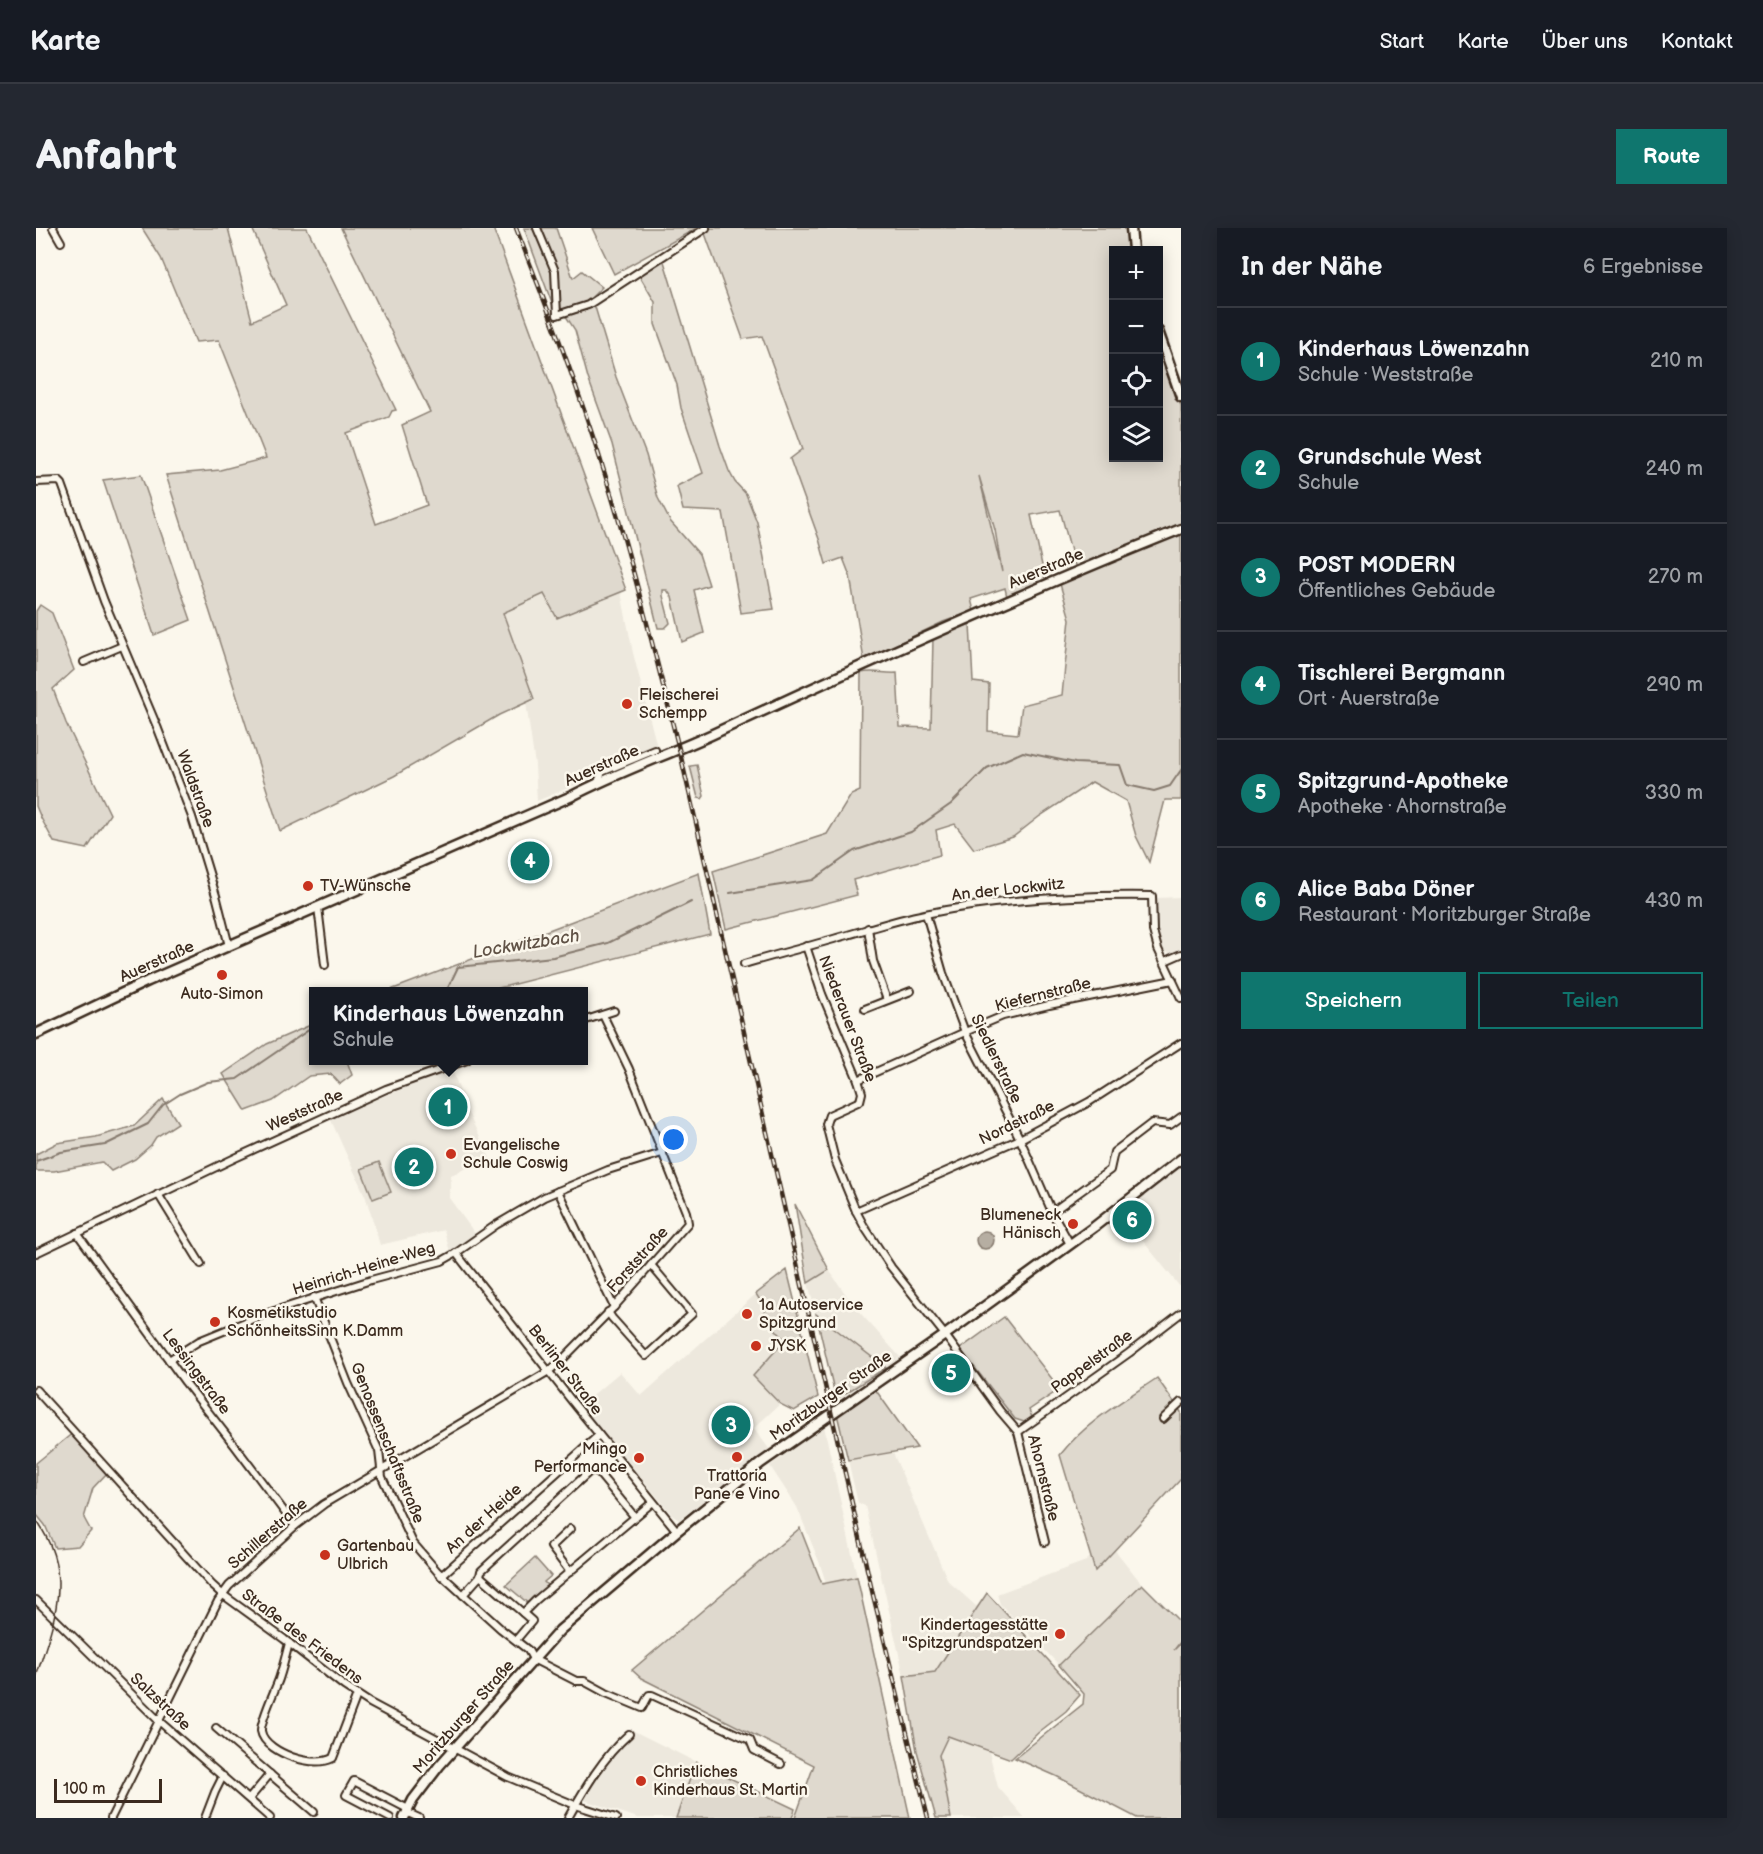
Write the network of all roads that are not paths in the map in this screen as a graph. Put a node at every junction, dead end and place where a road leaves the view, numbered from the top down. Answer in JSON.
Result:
{"nodes":[{"id":1,"x":53,"y":228,"type":"edge"},
{"id":2,"x":537,"y":228,"type":"edge"},
{"id":3,"x":706,"y":228,"type":"edge"},
{"id":4,"x":1131,"y":228,"type":"edge"},
{"id":5,"x":61,"y":242,"type":"dead end"},
{"id":6,"x":1133,"y":246,"type":"edge"},
{"id":7,"x":1163,"y":346,"type":"edge"},
{"id":8,"x":1181,"y":398,"type":"edge"},
{"id":9,"x":36,"y":482,"type":"edge"},
{"id":10,"x":1181,"y":529,"type":"edge"},
{"id":11,"x":122,"y":646,"type":"junction"},
{"id":12,"x":84,"y":662,"type":"dead end"},
{"id":13,"x":655,"y":750,"type":"dead end"},
{"id":14,"x":598,"y":782,"type":"junction"},
{"id":15,"x":318,"y":907,"type":"junction"},
{"id":16,"x":926,"y":914,"type":"junction"},
{"id":17,"x":868,"y":928,"type":"junction"},
{"id":18,"x":229,"y":946,"type":"junction"},
{"id":19,"x":806,"y":946,"type":"junction"},
{"id":20,"x":1181,"y":954,"type":"edge"},
{"id":21,"x":1165,"y":961,"type":"junction"},
{"id":22,"x":744,"y":964,"type":"dead end"},
{"id":23,"x":325,"y":965,"type":"dead end"},
{"id":24,"x":1173,"y":980,"type":"junction"},
{"id":25,"x":911,"y":991,"type":"dead end"},
{"id":26,"x":1181,"y":998,"type":"edge"},
{"id":27,"x":887,"y":1000,"type":"junction"},
{"id":28,"x":865,"y":1009,"type":"dead end"},
{"id":29,"x":614,"y":1011,"type":"dead end"},
{"id":30,"x":603,"y":1015,"type":"junction"},
{"id":31,"x":588,"y":1020,"type":"edge"},
{"id":32,"x":965,"y":1032,"type":"junction"},
{"id":33,"x":36,"y":1034,"type":"edge"},
{"id":34,"x":1181,"y":1043,"type":"edge"},
{"id":35,"x":453,"y":1065,"type":"edge"},
{"id":36,"x":858,"y":1080,"type":"junction"},
{"id":37,"x":1181,"y":1117,"type":"edge"},
{"id":38,"x":1020,"y":1139,"type":"junction"},
{"id":39,"x":662,"y":1153,"type":"junction"},
{"id":40,"x":1181,"y":1159,"type":"edge"},
{"id":41,"x":558,"y":1191,"type":"junction"},
{"id":42,"x":158,"y":1194,"type":"junction"},
{"id":43,"x":856,"y":1212,"type":"junction"},
{"id":44,"x":1052,"y":1212,"type":"junction"},
{"id":45,"x":77,"y":1233,"type":"junction"},
{"id":46,"x":1070,"y":1244,"type":"junction"},
{"id":47,"x":36,"y":1253,"type":"edge"},
{"id":48,"x":456,"y":1253,"type":"junction"},
{"id":49,"x":201,"y":1264,"type":"dead end"},
{"id":50,"x":651,"y":1265,"type":"junction"},
{"id":51,"x":314,"y":1297,"type":"junction"},
{"id":52,"x":611,"y":1309,"type":"junction"},
{"id":53,"x":1181,"y":1313,"type":"edge"},
{"id":54,"x":945,"y":1335,"type":"junction"},
{"id":55,"x":169,"y":1359,"type":"junction"},
{"id":56,"x":549,"y":1371,"type":"junction"},
{"id":57,"x":36,"y":1390,"type":"edge"},
{"id":58,"x":1181,"y":1402,"type":"edge"},
{"id":59,"x":1163,"y":1419,"type":"dead end"},
{"id":60,"x":1018,"y":1432,"type":"junction"},
{"id":61,"x":599,"y":1435,"type":"junction"},
{"id":62,"x":381,"y":1469,"type":"junction"},
{"id":63,"x":654,"y":1502,"type":"junction"},
{"id":64,"x":634,"y":1516,"type":"junction"},
{"id":65,"x":295,"y":1526,"type":"junction"},
{"id":66,"x":570,"y":1529,"type":"dead end"},
{"id":67,"x":677,"y":1531,"type":"junction"},
{"id":68,"x":1045,"y":1542,"type":"dead end"},
{"id":69,"x":570,"y":1572,"type":"junction"},
{"id":70,"x":441,"y":1576,"type":"junction"},
{"id":71,"x":480,"y":1576,"type":"junction"},
{"id":72,"x":222,"y":1594,"type":"junction"},
{"id":73,"x":463,"y":1595,"type":"junction"},
{"id":74,"x":36,"y":1600,"type":"edge"},
{"id":75,"x":524,"y":1613,"type":"junction"},
{"id":76,"x":516,"y":1640,"type":"junction"},
{"id":77,"x":289,"y":1643,"type":"junction"},
{"id":78,"x":533,"y":1659,"type":"junction"},
{"id":79,"x":357,"y":1695,"type":"junction"},
{"id":80,"x":159,"y":1721,"type":"junction"},
{"id":81,"x":216,"y":1728,"type":"dead end"},
{"id":82,"x":629,"y":1734,"type":"dead end"},
{"id":83,"x":455,"y":1749,"type":"junction"},
{"id":84,"x":781,"y":1764,"type":"dead end"},
{"id":85,"x":270,"y":1774,"type":"junction"},
{"id":86,"x":223,"y":1776,"type":"junction"},
{"id":87,"x":249,"y":1799,"type":"junction"},
{"id":88,"x":575,"y":1805,"type":"junction"},
{"id":89,"x":314,"y":1812,"type":"dead end"},
{"id":90,"x":406,"y":1813,"type":"edge"},
{"id":91,"x":111,"y":1818,"type":"edge"},
{"id":92,"x":206,"y":1818,"type":"edge"},
{"id":93,"x":270,"y":1818,"type":"edge"},
{"id":94,"x":390,"y":1818,"type":"edge"},
{"id":95,"x":419,"y":1818,"type":"edge"},
{"id":96,"x":568,"y":1818,"type":"edge"},
{"id":97,"x":616,"y":1818,"type":"edge"}],
"edges":[{"from":1,"to":5,"type":"street"},
{"from":2,"to":3,"type":"street"},
{"from":4,"to":6,"type":"street"},
{"from":7,"to":8,"type":"street"},
{"from":9,"to":11,"type":"street","name":"Waldstraße"},
{"from":10,"to":14,"type":"street","name":"Auerstraße"},
{"from":11,"to":12,"type":"street"},
{"from":11,"to":18,"type":"street","name":"Waldstraße"},
{"from":13,"to":14,"type":"street"},
{"from":14,"to":15,"type":"street","name":"Auerstraße"},
{"from":15,"to":18,"type":"street","name":"Auerstraße"},
{"from":15,"to":23,"type":"street"},
{"from":16,"to":17,"type":"street","name":"An der Lockwitz"},
{"from":16,"to":21,"type":"street","name":"An der Lockwitz"},
{"from":16,"to":32,"type":"street","name":"Siedlerstraße"},
{"from":17,"to":19,"type":"street","name":"An der Lockwitz"},
{"from":17,"to":27,"type":"street"},
{"from":18,"to":33,"type":"street","name":"Auerstraße"},
{"from":19,"to":22,"type":"street","name":"An der Lockwitz"},
{"from":19,"to":36,"type":"street","name":"Niederauer Straße"},
{"from":20,"to":21,"type":"street"},
{"from":21,"to":24,"type":"street"},
{"from":24,"to":26,"type":"street"},
{"from":24,"to":32,"type":"street","name":"Kiefernstraße"},
{"from":25,"to":27,"type":"street"},
{"from":27,"to":28,"type":"street"},
{"from":29,"to":30,"type":"street"},
{"from":30,"to":31,"type":"street"},
{"from":30,"to":39,"type":"street","name":"Forststraße"},
{"from":32,"to":36,"type":"street","name":"Kiefernstraße"},
{"from":32,"to":38,"type":"street","name":"Siedlerstraße"},
{"from":34,"to":38,"type":"street","name":"Nordstraße"},
{"from":35,"to":42,"type":"street","name":"Weststraße"},
{"from":36,"to":43,"type":"street","name":"Niederauer Straße"},
{"from":37,"to":44,"type":"street"},
{"from":38,"to":43,"type":"street","name":"Nordstraße"},
{"from":38,"to":44,"type":"street","name":"Siedlerstraße"},
{"from":39,"to":41,"type":"street","name":"Heinrich-Heine-Weg"},
{"from":39,"to":50,"type":"street","name":"Forststraße"},
{"from":40,"to":46,"type":"street","name":"Moritzburger Straße"},
{"from":41,"to":48,"type":"street","name":"Heinrich-Heine-Weg"},
{"from":41,"to":52,"type":"street"},
{"from":42,"to":45,"type":"street","name":"Weststraße"},
{"from":42,"to":49,"type":"street"},
{"from":43,"to":54,"type":"street","name":"Niederauer Straße"},
{"from":44,"to":46,"type":"street","name":"Siedlerstraße"},
{"from":45,"to":47,"type":"street","name":"Weststraße"},
{"from":45,"to":55,"type":"street","name":"Lessingstraße"},
{"from":46,"to":54,"type":"street","name":"Moritzburger Straße"},
{"from":48,"to":51,"type":"street","name":"Heinrich-Heine-Weg"},
{"from":48,"to":56,"type":"street","name":"Berliner Straße"},
{"from":50,"to":52,"type":"street","name":"Forststraße"},
{"from":50,"to":52,"type":"street"},
{"from":51,"to":55,"type":"street","name":"Heinrich-Heine-Weg"},
{"from":51,"to":62,"type":"street","name":"Genossenschaftsstraße"},
{"from":52,"to":56,"type":"street","name":"Forststraße"},
{"from":53,"to":60,"type":"street","name":"Pappelstraße"},
{"from":54,"to":60,"type":"street","name":"Ahornstraße"},
{"from":54,"to":67,"type":"street","name":"Moritzburger Straße"},
{"from":55,"to":65,"type":"street","name":"Lessingstraße"},
{"from":56,"to":61,"type":"street","name":"Berliner Straße"},
{"from":56,"to":62,"type":"street","name":"Schillerstraße"},
{"from":57,"to":72,"type":"street","name":"Straße des Friedens"},
{"from":58,"to":59,"type":"street"},
{"from":60,"to":68,"type":"street","name":"Ahornstraße"},
{"from":61,"to":63,"type":"street","name":"Berliner Straße"},
{"from":61,"to":70,"type":"street","name":"An der Heide"},
{"from":62,"to":65,"type":"street","name":"Schillerstraße"},
{"from":62,"to":70,"type":"street","name":"Genossenschaftsstraße"},
{"from":63,"to":64,"type":"street"},
{"from":63,"to":67,"type":"street","name":"Berliner Straße"},
{"from":64,"to":69,"type":"street"},
{"from":64,"to":71,"type":"street"},
{"from":65,"to":72,"type":"street","name":"Schillerstraße"},
{"from":66,"to":69,"type":"street"},
{"from":67,"to":78,"type":"street","name":"Moritzburger Straße"},
{"from":69,"to":75,"type":"street"},
{"from":70,"to":73,"type":"street","name":"Genossenschaftsstraße"},
{"from":71,"to":73,"type":"street"},
{"from":71,"to":75,"type":"street"},
{"from":72,"to":77,"type":"street","name":"Straße des Friedens"},
{"from":72,"to":80,"type":"street","name":"Schillerstraße"},
{"from":73,"to":76,"type":"street","name":"Genossenschaftsstraße"},
{"from":74,"to":80,"type":"street","name":"Salzstraße"},
{"from":75,"to":76,"type":"street"},
{"from":76,"to":78,"type":"street","name":"Genossenschaftsstraße"},
{"from":77,"to":79,"type":"street","name":"Straße des Friedens"},
{"from":77,"to":79,"type":"street"},
{"from":78,"to":83,"type":"street","name":"Moritzburger Straße"},
{"from":78,"to":84,"type":"street"},
{"from":79,"to":83,"type":"street","name":"Straße des Friedens"},
{"from":80,"to":86,"type":"street","name":"Salzstraße"},
{"from":80,"to":91,"type":"street","name":"Schillerstraße"},
{"from":81,"to":85,"type":"street"},
{"from":82,"to":88,"type":"street"},
{"from":83,"to":88,"type":"street","name":"Straße des Friedens"},
{"from":83,"to":90,"type":"street","name":"Moritzburger Straße"},
{"from":85,"to":87,"type":"street"},
{"from":85,"to":89,"type":"street"},
{"from":86,"to":87,"type":"street","name":"Salzstraße"},
{"from":86,"to":92,"type":"street"},
{"from":87,"to":93,"type":"street","name":"Salzstraße"},
{"from":88,"to":96,"type":"street"},
{"from":88,"to":97,"type":"street","name":"Straße des Friedens"},
{"from":90,"to":94,"type":"street"},
{"from":90,"to":95,"type":"street"}]}
